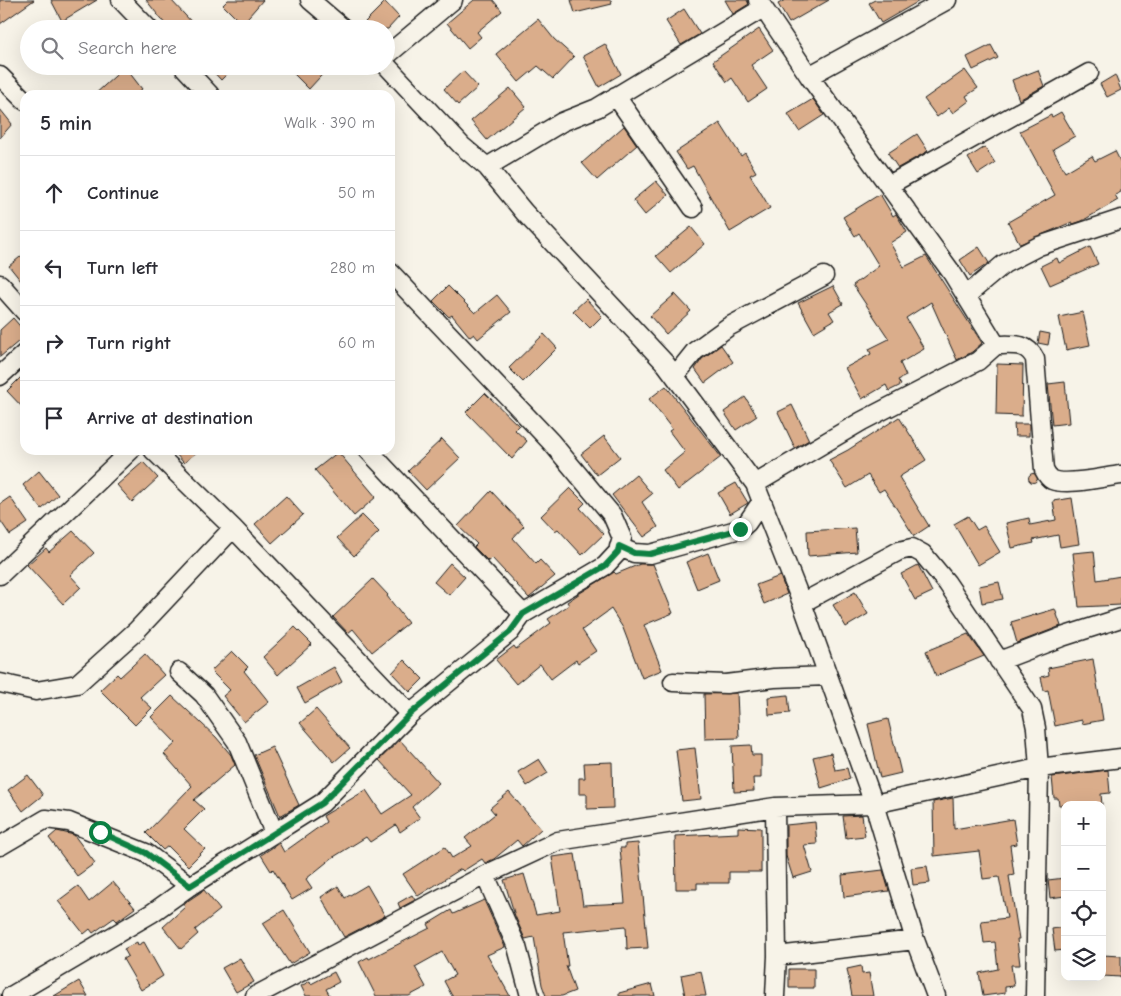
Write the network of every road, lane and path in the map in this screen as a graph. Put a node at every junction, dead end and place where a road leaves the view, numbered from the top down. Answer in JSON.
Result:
{"nodes":[{"id":1,"x":121,"y":0,"type":"edge"},
{"id":2,"x":310,"y":0,"type":"edge"},
{"id":3,"x":453,"y":0,"type":"edge"},
{"id":4,"x":946,"y":0,"type":"edge"},
{"id":5,"x":761,"y":4,"type":"edge"},
{"id":6,"x":140,"y":20,"type":"edge"},
{"id":7,"x":333,"y":20,"type":"edge"},
{"id":8,"x":395,"y":48,"type":"edge"},
{"id":9,"x":1089,"y":73,"type":"dead end"},
{"id":10,"x":191,"y":75,"type":"edge"},
{"id":11,"x":395,"y":75,"type":"edge"},
{"id":12,"x":0,"y":76,"type":"edge"},
{"id":13,"x":809,"y":76,"type":"junction"},
{"id":14,"x":205,"y":90,"type":"edge"},
{"id":15,"x":616,"y":96,"type":"junction"},
{"id":16,"x":20,"y":97,"type":"edge"},
{"id":17,"x":487,"y":167,"type":"junction"},
{"id":18,"x":889,"y":185,"type":"junction"},
{"id":19,"x":693,"y":208,"type":"dead end"},
{"id":20,"x":1121,"y":219,"type":"edge"},
{"id":21,"x":824,"y":276,"type":"dead end"},
{"id":22,"x":395,"y":277,"type":"edge"},
{"id":23,"x":0,"y":284,"type":"edge"},
{"id":24,"x":967,"y":295,"type":"junction"},
{"id":25,"x":20,"y":306,"type":"edge"},
{"id":26,"x":996,"y":345,"type":"junction"},
{"id":27,"x":20,"y":358,"type":"edge"},
{"id":28,"x":0,"y":376,"type":"edge"},
{"id":29,"x":675,"y":376,"type":"junction"},
{"id":30,"x":126,"y":455,"type":"edge"},
{"id":31,"x":158,"y":455,"type":"edge"},
{"id":32,"x":373,"y":455,"type":"edge"},
{"id":33,"x":1121,"y":475,"type":"edge"},
{"id":34,"x":754,"y":484,"type":"junction"},
{"id":35,"x":762,"y":501,"type":"junction"},
{"id":36,"x":234,"y":528,"type":"junction"},
{"id":37,"x":619,"y":546,"type":"junction"},
{"id":38,"x":0,"y":575,"type":"edge"},
{"id":39,"x":802,"y":603,"type":"junction"},
{"id":40,"x":523,"y":614,"type":"junction"},
{"id":41,"x":1121,"y":618,"type":"edge"},
{"id":42,"x":999,"y":661,"type":"junction"},
{"id":43,"x":179,"y":672,"type":"dead end"},
{"id":44,"x":828,"y":676,"type":"junction"},
{"id":45,"x":673,"y":682,"type":"dead end"},
{"id":46,"x":0,"y":683,"type":"edge"},
{"id":47,"x":410,"y":714,"type":"junction"},
{"id":48,"x":1121,"y":758,"type":"edge"},
{"id":49,"x":1039,"y":768,"type":"junction"},
{"id":50,"x":874,"y":804,"type":"junction"},
{"id":51,"x":774,"y":807,"type":"junction"},
{"id":52,"x":274,"y":833,"type":"junction"},
{"id":53,"x":0,"y":846,"type":"edge"},
{"id":54,"x":485,"y":875,"type":"junction"},
{"id":55,"x":190,"y":886,"type":"junction"},
{"id":56,"x":916,"y":940,"type":"junction"},
{"id":57,"x":777,"y":956,"type":"junction"},
{"id":58,"x":11,"y":996,"type":"edge"},
{"id":59,"x":255,"y":996,"type":"edge"},
{"id":60,"x":530,"y":996,"type":"edge"},
{"id":61,"x":775,"y":996,"type":"edge"},
{"id":62,"x":936,"y":996,"type":"edge"},
{"id":63,"x":1035,"y":996,"type":"edge"}],
"edges":[{"from":1,"to":6,"type":"street"},
{"from":2,"to":7,"type":"street"},
{"from":3,"to":8,"type":"street"},
{"from":4,"to":13,"type":"street"},
{"from":5,"to":13,"type":"street"},
{"from":5,"to":15,"type":"street"},
{"from":9,"to":18,"type":"street"},
{"from":10,"to":14,"type":"street"},
{"from":11,"to":17,"type":"street"},
{"from":12,"to":16,"type":"street"},
{"from":13,"to":18,"type":"street"},
{"from":15,"to":17,"type":"street"},
{"from":15,"to":19,"type":"street"},
{"from":17,"to":29,"type":"street"},
{"from":18,"to":24,"type":"street"},
{"from":20,"to":24,"type":"street"},
{"from":21,"to":29,"type":"street"},
{"from":22,"to":37,"type":"street"},
{"from":23,"to":25,"type":"street"},
{"from":24,"to":26,"type":"street"},
{"from":26,"to":33,"type":"street"},
{"from":26,"to":34,"type":"street"},
{"from":27,"to":28,"type":"street"},
{"from":29,"to":34,"type":"street"},
{"from":30,"to":38,"type":"street"},
{"from":31,"to":36,"type":"street"},
{"from":32,"to":40,"type":"street"},
{"from":34,"to":35,"type":"street"},
{"from":35,"to":37,"type":"street"},
{"from":35,"to":39,"type":"street"},
{"from":36,"to":46,"type":"street"},
{"from":36,"to":47,"type":"street"},
{"from":37,"to":40,"type":"street"},
{"from":39,"to":42,"type":"street"},
{"from":39,"to":44,"type":"street"},
{"from":40,"to":47,"type":"street"},
{"from":41,"to":42,"type":"street"},
{"from":42,"to":49,"type":"street"},
{"from":43,"to":52,"type":"street"},
{"from":44,"to":45,"type":"street"},
{"from":44,"to":50,"type":"street"},
{"from":47,"to":52,"type":"street"},
{"from":48,"to":49,"type":"street"},
{"from":49,"to":50,"type":"street"},
{"from":49,"to":63,"type":"street"},
{"from":50,"to":51,"type":"street"},
{"from":50,"to":56,"type":"street"},
{"from":51,"to":54,"type":"street"},
{"from":51,"to":57,"type":"street"},
{"from":52,"to":55,"type":"street"},
{"from":53,"to":55,"type":"street"},
{"from":54,"to":59,"type":"street"},
{"from":54,"to":60,"type":"street"},
{"from":55,"to":58,"type":"street"},
{"from":56,"to":57,"type":"street"},
{"from":56,"to":62,"type":"street"},
{"from":57,"to":61,"type":"street"}]}
